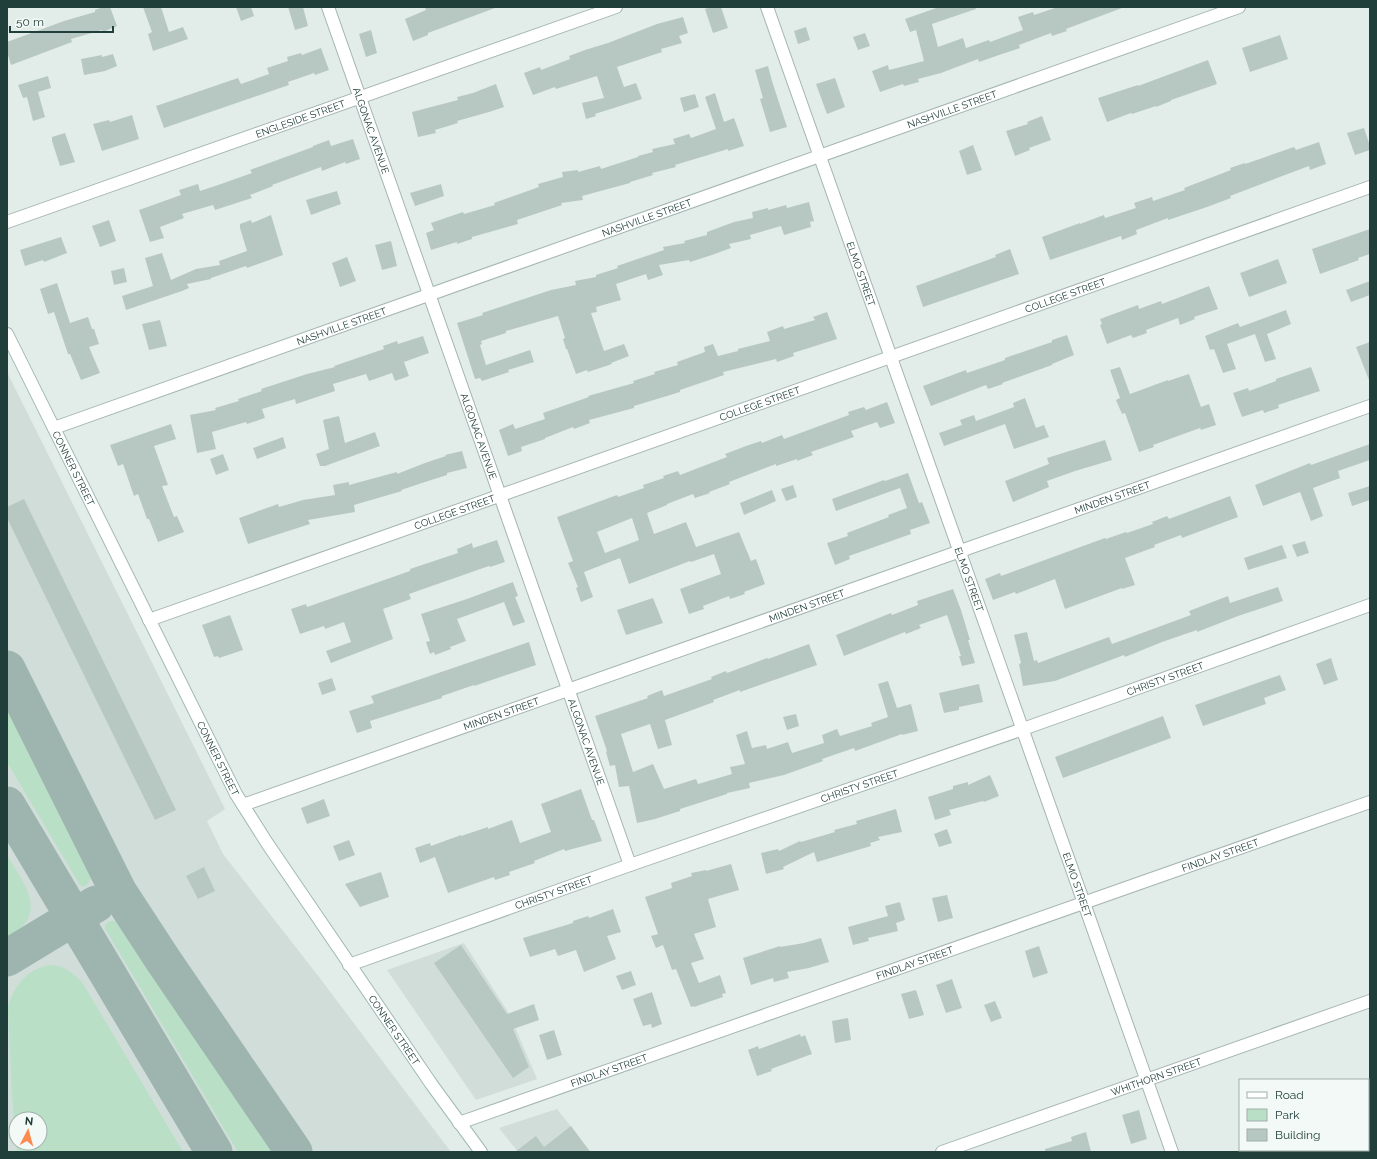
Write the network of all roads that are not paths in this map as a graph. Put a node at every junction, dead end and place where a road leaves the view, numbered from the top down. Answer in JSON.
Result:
{"nodes":[{"id":1,"x":328,"y":7,"type":"edge"},
{"id":2,"x":616,"y":7,"type":"edge"},
{"id":3,"x":767,"y":7,"type":"edge"},
{"id":4,"x":1239,"y":7,"type":"edge"},
{"id":5,"x":360,"y":98,"type":"junction"},
{"id":6,"x":820,"y":156,"type":"junction"},
{"id":7,"x":1370,"y":187,"type":"edge"},
{"id":8,"x":7,"y":222,"type":"edge"},
{"id":9,"x":430,"y":295,"type":"junction"},
{"id":10,"x":7,"y":334,"type":"edge"},
{"id":11,"x":891,"y":357,"type":"junction"},
{"id":12,"x":1370,"y":406,"type":"edge"},
{"id":13,"x":54,"y":428,"type":"junction"},
{"id":14,"x":500,"y":495,"type":"junction"},
{"id":15,"x":960,"y":551,"type":"junction"},
{"id":16,"x":1370,"y":606,"type":"edge"},
{"id":17,"x":149,"y":620,"type":"junction"},
{"id":18,"x":569,"y":690,"type":"junction"},
{"id":19,"x":1023,"y":729,"type":"junction"},
{"id":20,"x":1370,"y":802,"type":"edge"},
{"id":21,"x":243,"y":805,"type":"junction"},
{"id":22,"x":630,"y":865,"type":"junction"},
{"id":23,"x":1084,"y":903,"type":"junction"},
{"id":24,"x":349,"y":965,"type":"junction"},
{"id":25,"x":1370,"y":1001,"type":"edge"},
{"id":26,"x":1147,"y":1080,"type":"junction"},
{"id":27,"x":459,"y":1123,"type":"junction"},
{"id":28,"x":481,"y":1152,"type":"edge"},
{"id":29,"x":942,"y":1152,"type":"edge"},
{"id":30,"x":1172,"y":1152,"type":"edge"}],
"edges":[{"from":1,"to":5,"type":"street","name":"ALGONAC AVENUE"},
{"from":2,"to":5,"type":"street","name":"ENGLESIDE STREET"},
{"from":3,"to":6,"type":"street","name":"ELMO STREET"},
{"from":4,"to":6,"type":"street","name":"NASHVILLE STREET"},
{"from":5,"to":8,"type":"street","name":"ENGLESIDE STREET"},
{"from":5,"to":9,"type":"street","name":"ALGONAC AVENUE"},
{"from":6,"to":9,"type":"street","name":"NASHVILLE STREET"},
{"from":6,"to":11,"type":"street","name":"ELMO STREET"},
{"from":7,"to":11,"type":"street","name":"COLLEGE STREET"},
{"from":9,"to":13,"type":"street","name":"NASHVILLE STREET"},
{"from":9,"to":14,"type":"street","name":"ALGONAC AVENUE"},
{"from":10,"to":13,"type":"street","name":"CONNER STREET"},
{"from":11,"to":14,"type":"street","name":"COLLEGE STREET"},
{"from":11,"to":15,"type":"street","name":"ELMO STREET"},
{"from":12,"to":15,"type":"street","name":"MINDEN STREET"},
{"from":13,"to":17,"type":"street","name":"CONNER STREET"},
{"from":14,"to":17,"type":"street","name":"COLLEGE STREET"},
{"from":14,"to":18,"type":"street","name":"ALGONAC AVENUE"},
{"from":15,"to":18,"type":"street","name":"MINDEN STREET"},
{"from":15,"to":19,"type":"street","name":"ELMO STREET"},
{"from":16,"to":19,"type":"street","name":"CHRISTY STREET"},
{"from":17,"to":21,"type":"street","name":"CONNER STREET"},
{"from":18,"to":21,"type":"street","name":"MINDEN STREET"},
{"from":18,"to":22,"type":"street","name":"ALGONAC AVENUE"},
{"from":19,"to":22,"type":"street","name":"CHRISTY STREET"},
{"from":19,"to":23,"type":"street","name":"ELMO STREET"},
{"from":20,"to":23,"type":"street","name":"FINDLAY STREET"},
{"from":21,"to":24,"type":"street","name":"CONNER STREET"},
{"from":22,"to":24,"type":"street","name":"CHRISTY STREET"},
{"from":23,"to":26,"type":"street","name":"ELMO STREET"},
{"from":23,"to":27,"type":"street","name":"FINDLAY STREET"},
{"from":24,"to":27,"type":"street","name":"CONNER STREET"},
{"from":25,"to":26,"type":"street","name":"WHITHORN STREET"},
{"from":26,"to":29,"type":"street","name":"WHITHORN STREET"},
{"from":26,"to":30,"type":"street","name":"ELMO STREET"},
{"from":27,"to":28,"type":"street","name":"CONNER STREET"}]}
